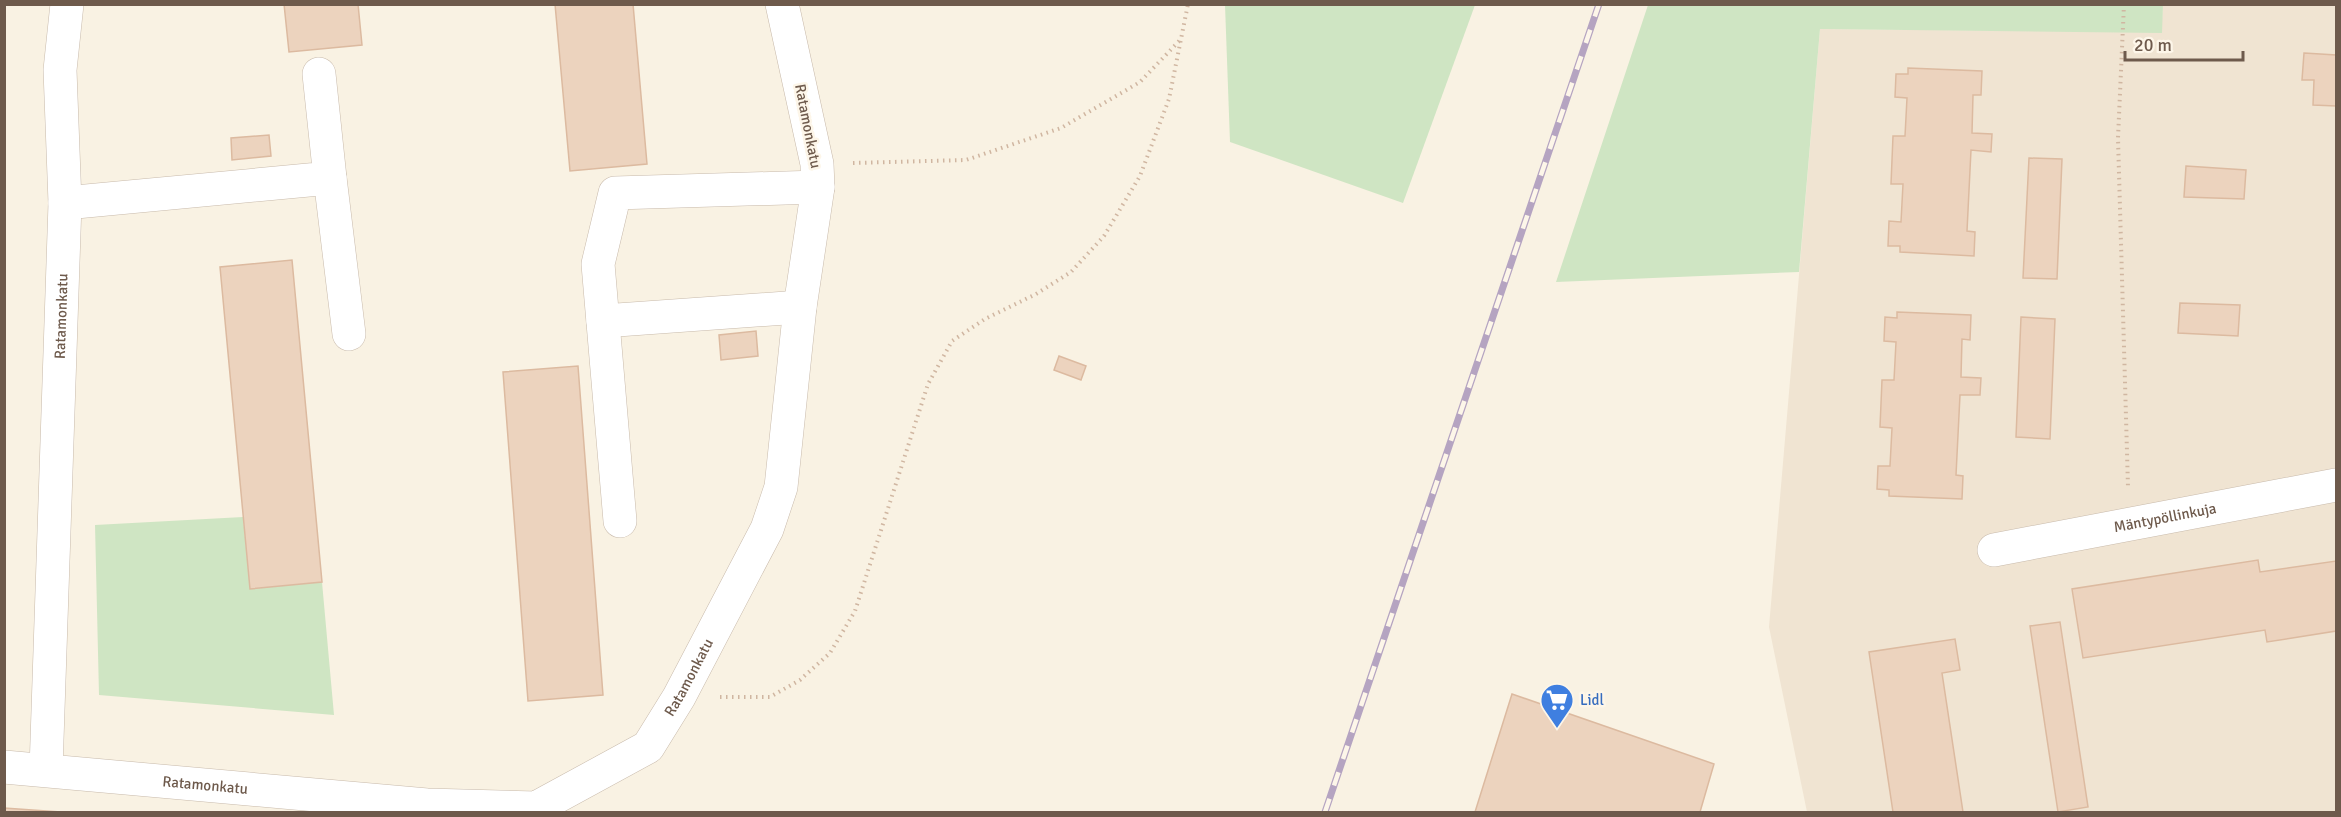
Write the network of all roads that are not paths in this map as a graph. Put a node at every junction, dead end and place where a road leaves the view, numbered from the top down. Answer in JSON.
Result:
{"nodes":[{"id":1,"x":67,"y":4,"type":"edge"},
{"id":2,"x":782,"y":4,"type":"edge"},
{"id":3,"x":319,"y":74,"type":"dead end"},
{"id":4,"x":818,"y":175,"type":"junction"},
{"id":5,"x":330,"y":178,"type":"junction"},
{"id":6,"x":64,"y":203,"type":"junction"},
{"id":7,"x":800,"y":307,"type":"junction"},
{"id":8,"x":603,"y":321,"type":"junction"},
{"id":9,"x":350,"y":334,"type":"dead end"},
{"id":10,"x":2337,"y":485,"type":"edge"},
{"id":11,"x":620,"y":521,"type":"dead end"},
{"id":12,"x":1994,"y":550,"type":"dead end"},
{"id":13,"x":4,"y":766,"type":"edge"},
{"id":14,"x":46,"y":770,"type":"junction"},
{"id":15,"x":536,"y":810,"type":"edge"}],
"edges":[{"from":1,"to":6,"type":"street","name":"Ratamonkatu"},
{"from":2,"to":4,"type":"street","name":"Ratamonkatu"},
{"from":3,"to":5,"type":"street"},
{"from":4,"to":7,"type":"street","name":"Ratamonkatu"},
{"from":4,"to":8,"type":"street"},
{"from":5,"to":6,"type":"street"},
{"from":5,"to":9,"type":"street"},
{"from":6,"to":14,"type":"street","name":"Ratamonkatu"},
{"from":7,"to":8,"type":"street"},
{"from":7,"to":15,"type":"street","name":"Ratamonkatu"},
{"from":8,"to":11,"type":"street"},
{"from":10,"to":12,"type":"street","name":"Mäntypöllinkuja"},
{"from":13,"to":14,"type":"street","name":"Ratamonkatu"},
{"from":14,"to":15,"type":"street","name":"Ratamonkatu"}]}
